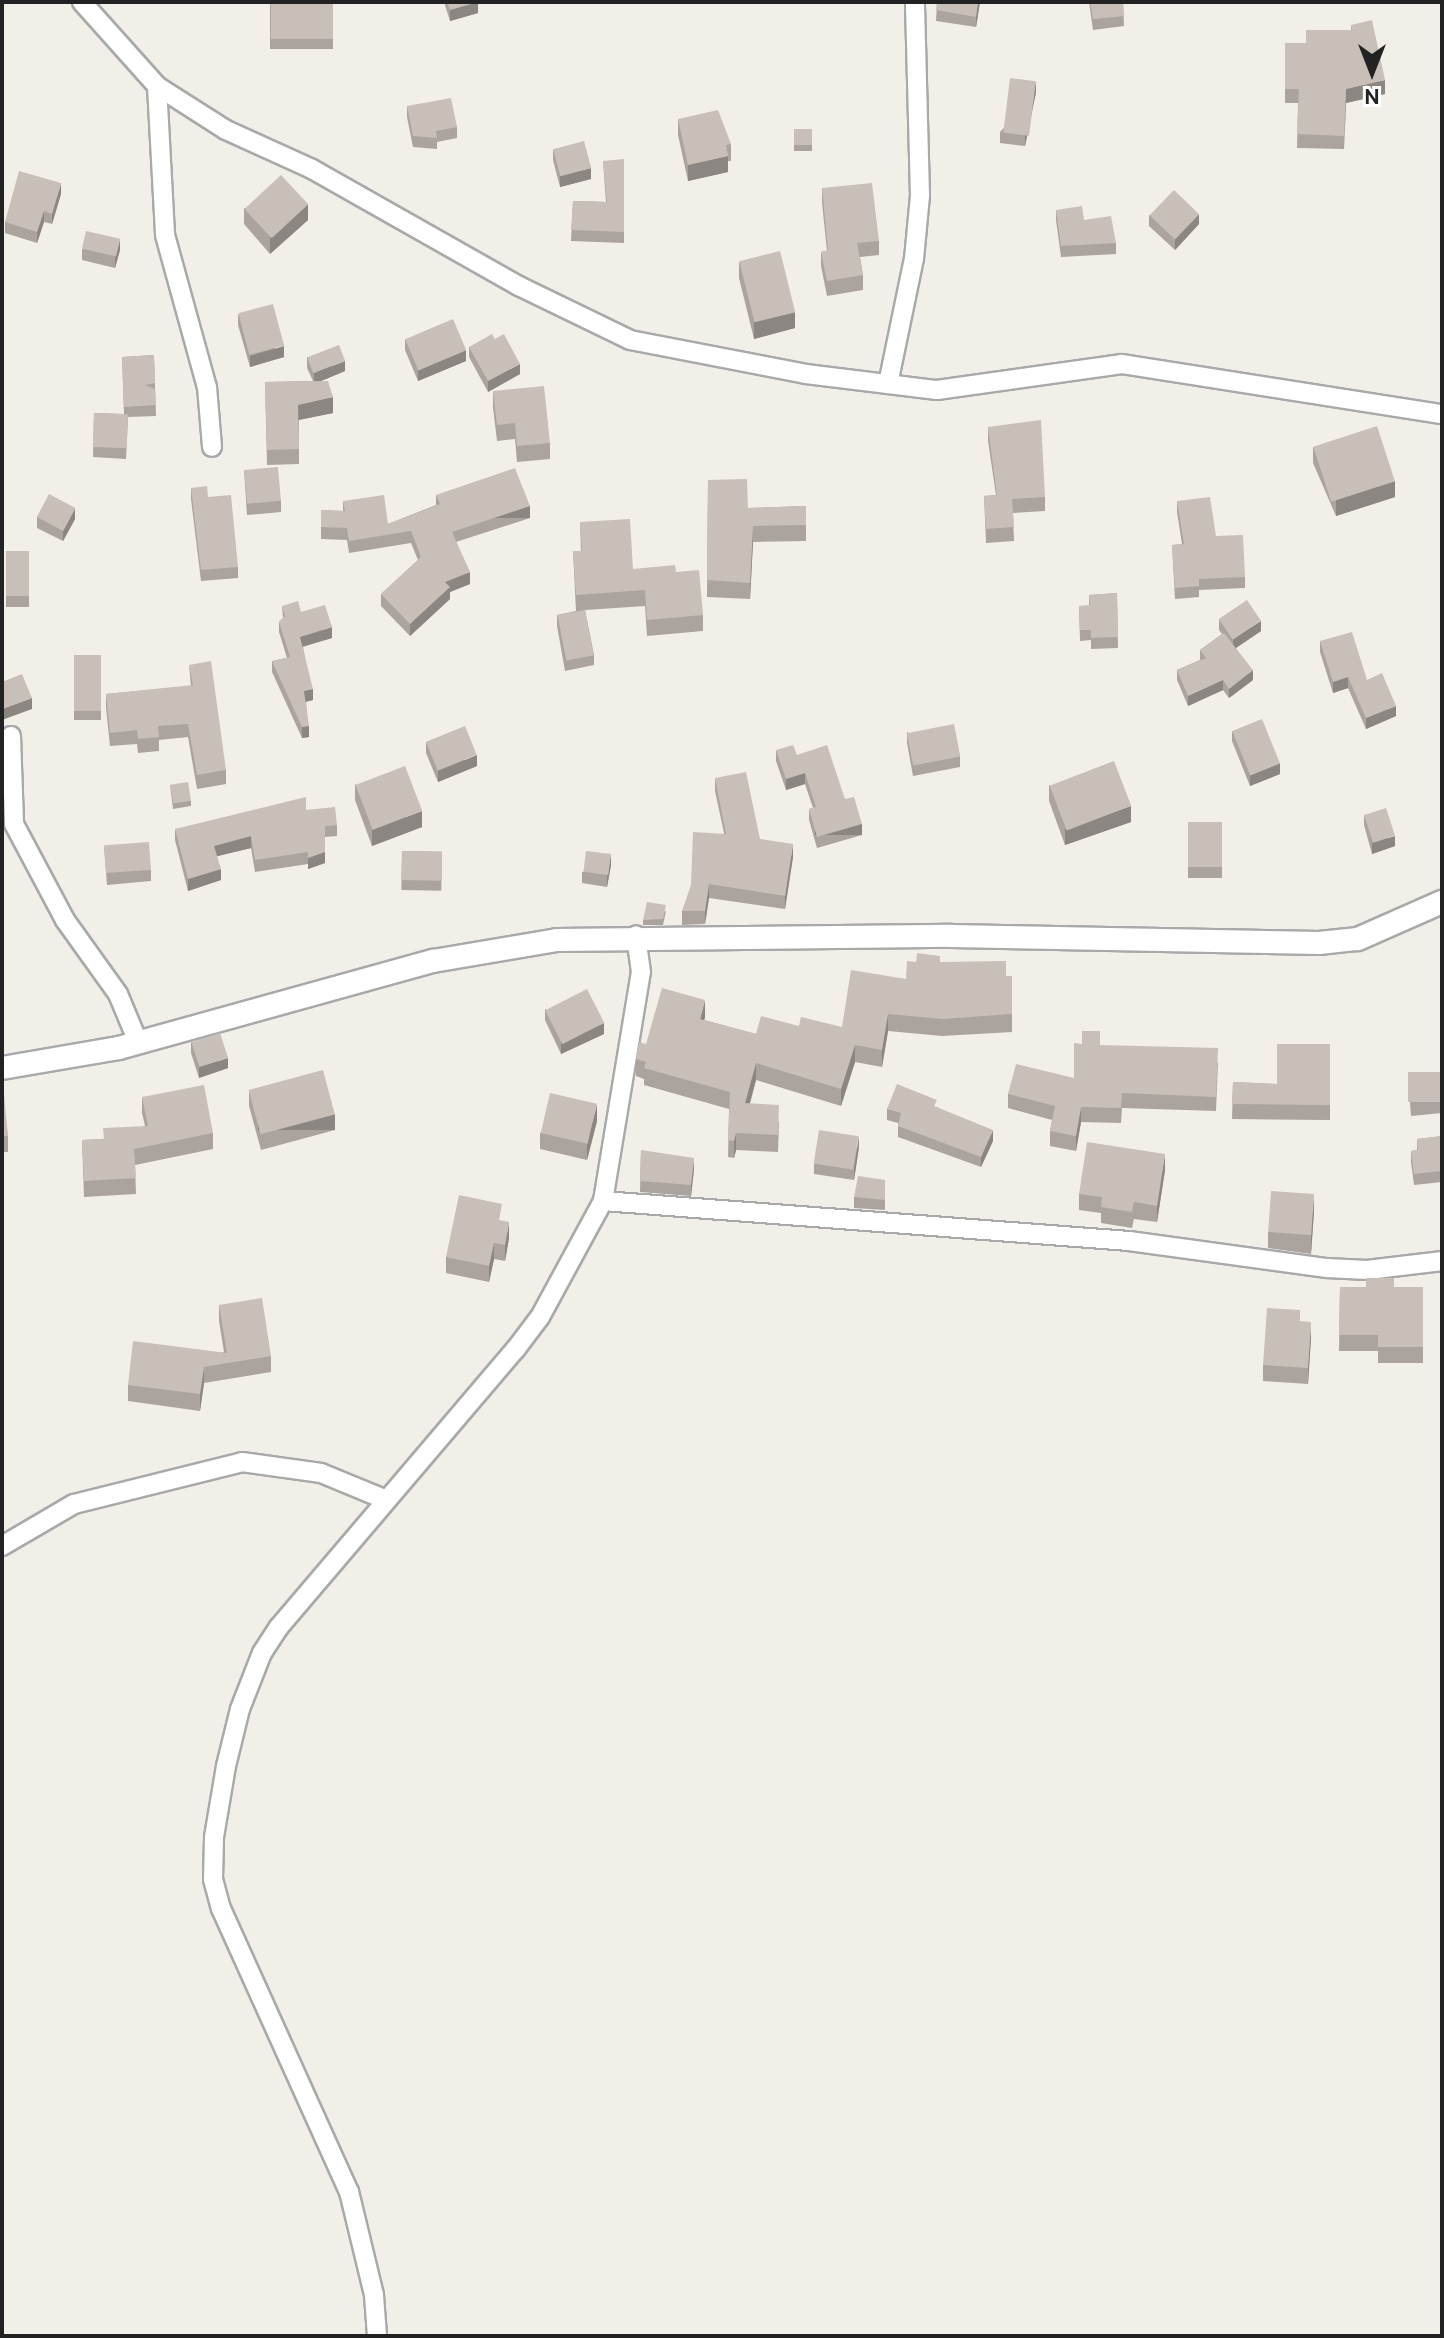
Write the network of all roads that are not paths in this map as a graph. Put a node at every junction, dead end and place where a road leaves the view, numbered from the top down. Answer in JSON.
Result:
{"nodes":[{"id":1,"x":82,"y":2,"type":"edge"},
{"id":2,"x":915,"y":2,"type":"edge"},
{"id":3,"x":157,"y":86,"type":"junction"},
{"id":4,"x":888,"y":384,"type":"junction"},
{"id":5,"x":1442,"y":414,"type":"edge"},
{"id":6,"x":212,"y":447,"type":"dead end"},
{"id":7,"x":11,"y":736,"type":"dead end"},
{"id":8,"x":1439,"y":906,"type":"edge"},
{"id":9,"x":636,"y":935,"type":"junction"},
{"id":10,"x":138,"y":1042,"type":"junction"},
{"id":11,"x":2,"y":1068,"type":"edge"},
{"id":12,"x":603,"y":1201,"type":"junction"},
{"id":13,"x":1442,"y":1261,"type":"edge"},
{"id":14,"x":384,"y":1499,"type":"junction"},
{"id":15,"x":2,"y":1546,"type":"edge"},
{"id":16,"x":377,"y":2336,"type":"edge"}],
"edges":[{"from":1,"to":3,"type":"street"},
{"from":2,"to":4,"type":"street"},
{"from":3,"to":4,"type":"street"},
{"from":3,"to":6,"type":"street"},
{"from":4,"to":5,"type":"street"},
{"from":7,"to":10,"type":"street"},
{"from":8,"to":9,"type":"street"},
{"from":9,"to":10,"type":"street"},
{"from":9,"to":12,"type":"street"},
{"from":10,"to":11,"type":"street"},
{"from":12,"to":13,"type":"street"},
{"from":12,"to":14,"type":"street"},
{"from":14,"to":15,"type":"street"},
{"from":14,"to":16,"type":"street"}]}
